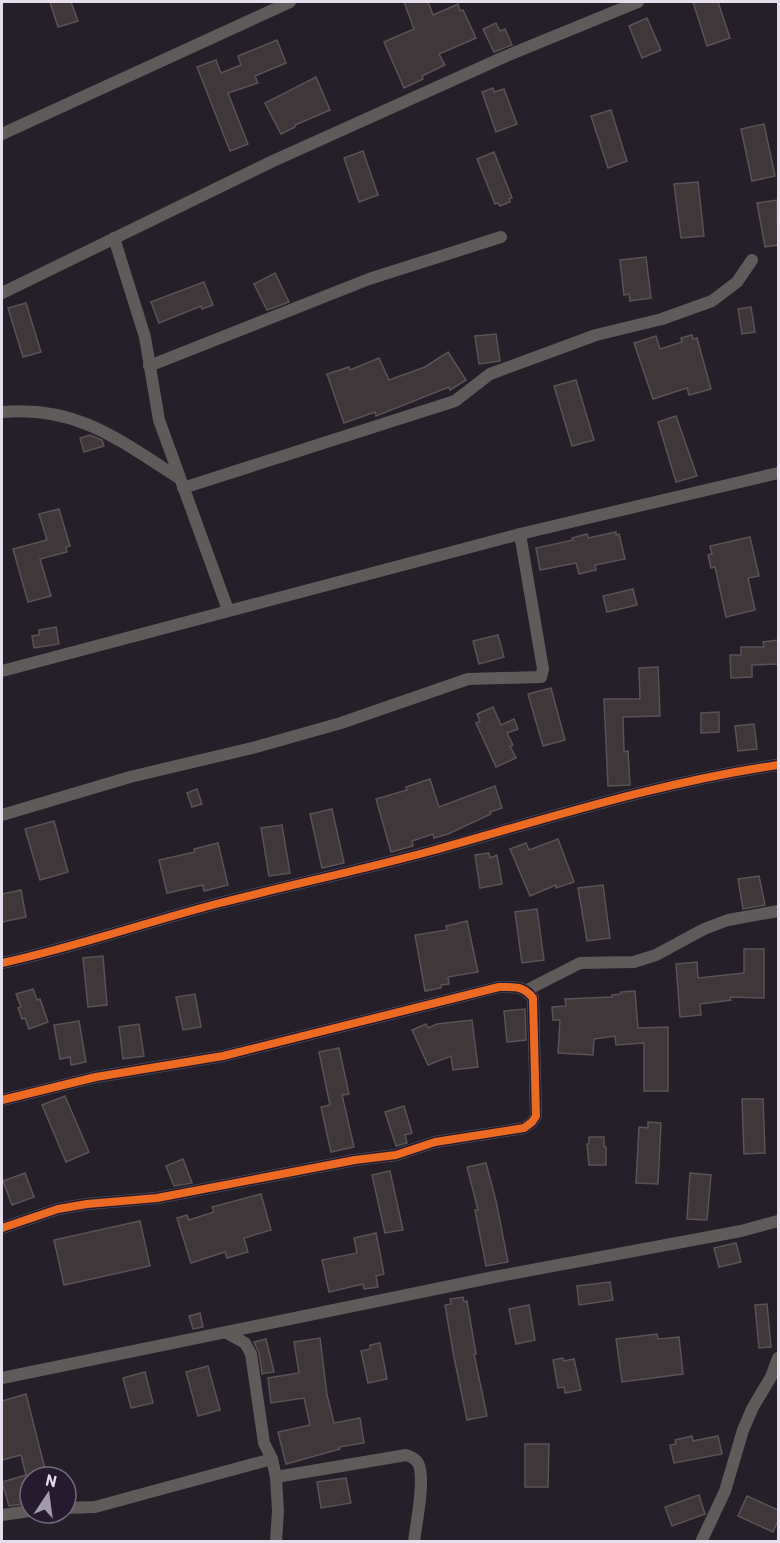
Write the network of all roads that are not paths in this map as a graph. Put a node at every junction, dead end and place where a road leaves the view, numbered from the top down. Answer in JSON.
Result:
{"nodes":[{"id":1,"x":290,"y":2,"type":"edge"},
{"id":2,"x":638,"y":2,"type":"edge"},
{"id":3,"x":2,"y":134,"type":"edge"},
{"id":4,"x":501,"y":237,"type":"dead end"},
{"id":5,"x":114,"y":238,"type":"junction"},
{"id":6,"x":752,"y":260,"type":"dead end"},
{"id":7,"x":2,"y":293,"type":"edge"},
{"id":8,"x":149,"y":366,"type":"junction"},
{"id":9,"x":2,"y":412,"type":"edge"},
{"id":10,"x":778,"y":473,"type":"edge"},
{"id":11,"x":181,"y":483,"type":"junction"},
{"id":12,"x":520,"y":534,"type":"junction"},
{"id":13,"x":228,"y":610,"type":"junction"},
{"id":14,"x":2,"y":671,"type":"edge"},
{"id":15,"x":778,"y":765,"type":"edge"},
{"id":16,"x":2,"y":815,"type":"edge"},
{"id":17,"x":778,"y":910,"type":"edge"},
{"id":18,"x":2,"y":963,"type":"edge"},
{"id":19,"x":527,"y":990,"type":"junction"},
{"id":20,"x":2,"y":1100,"type":"edge"},
{"id":21,"x":778,"y":1221,"type":"edge"},
{"id":22,"x":2,"y":1228,"type":"edge"},
{"id":23,"x":226,"y":1333,"type":"junction"},
{"id":24,"x":778,"y":1358,"type":"edge"},
{"id":25,"x":2,"y":1378,"type":"edge"},
{"id":26,"x":272,"y":1460,"type":"junction"},
{"id":27,"x":276,"y":1477,"type":"junction"},
{"id":28,"x":78,"y":1508,"type":"edge"},
{"id":29,"x":18,"y":1513,"type":"edge"},
{"id":30,"x":2,"y":1515,"type":"edge"},
{"id":31,"x":276,"y":1542,"type":"edge"},
{"id":32,"x":414,"y":1542,"type":"edge"},
{"id":33,"x":701,"y":1542,"type":"edge"}],
"edges":[{"from":1,"to":3,"type":"street"},
{"from":2,"to":5,"type":"street"},
{"from":4,"to":8,"type":"street"},
{"from":5,"to":7,"type":"street"},
{"from":5,"to":8,"type":"street"},
{"from":6,"to":11,"type":"street"},
{"from":8,"to":11,"type":"street"},
{"from":9,"to":11,"type":"street"},
{"from":10,"to":12,"type":"street"},
{"from":11,"to":13,"type":"street"},
{"from":12,"to":13,"type":"street"},
{"from":12,"to":16,"type":"street"},
{"from":13,"to":14,"type":"street"},
{"from":15,"to":18,"type":"street"},
{"from":17,"to":19,"type":"street"},
{"from":19,"to":20,"type":"street"},
{"from":19,"to":22,"type":"street"},
{"from":21,"to":23,"type":"street"},
{"from":23,"to":25,"type":"street"},
{"from":23,"to":26,"type":"street"},
{"from":24,"to":33,"type":"street"},
{"from":26,"to":27,"type":"street"},
{"from":26,"to":28,"type":"street"},
{"from":27,"to":31,"type":"street"},
{"from":27,"to":32,"type":"street"},
{"from":29,"to":30,"type":"street"}]}
